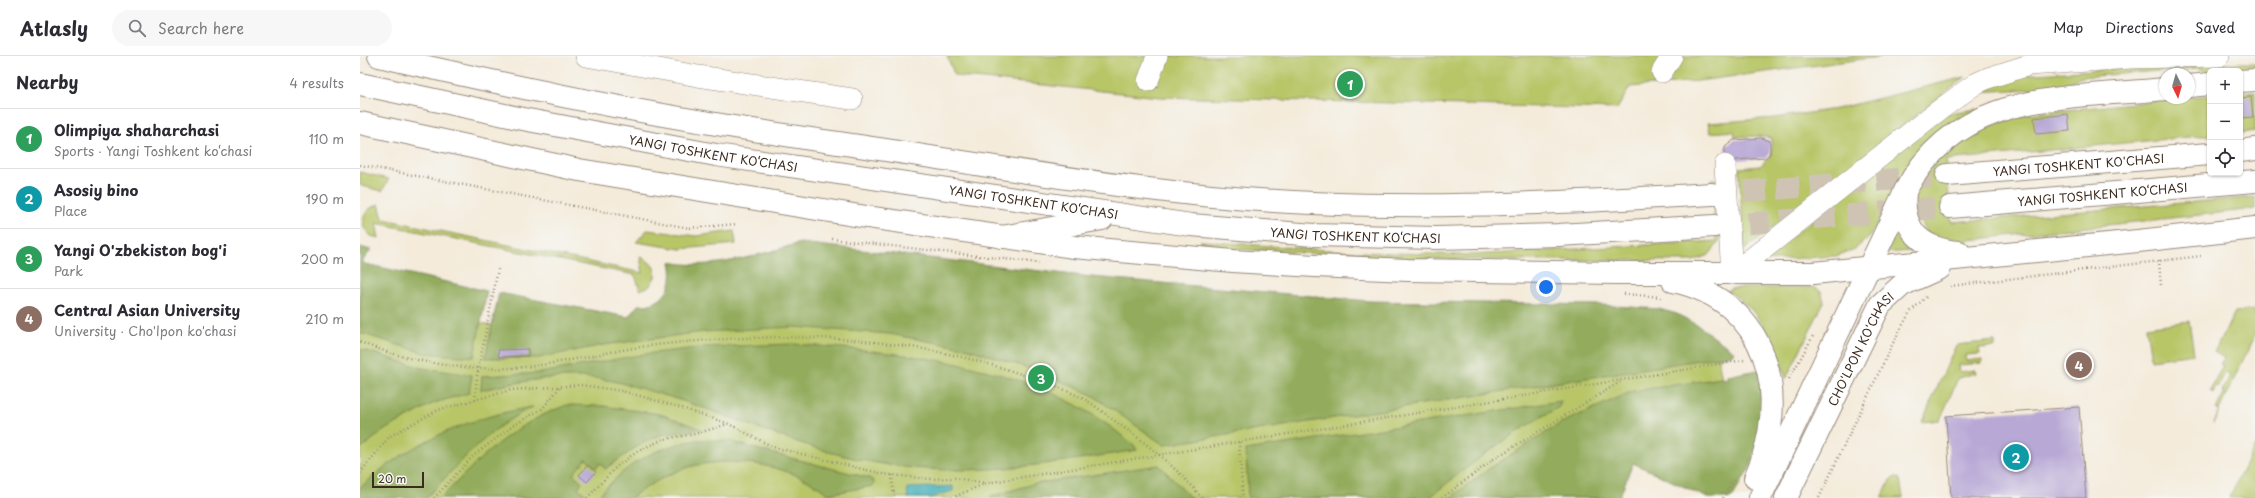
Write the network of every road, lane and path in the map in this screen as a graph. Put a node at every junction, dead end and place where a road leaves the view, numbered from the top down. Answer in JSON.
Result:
{"nodes":[{"id":1,"x":379,"y":56,"type":"edge"},
{"id":2,"x":586,"y":56,"type":"edge"},
{"id":3,"x":1158,"y":56,"type":"edge"},
{"id":4,"x":2218,"y":56,"type":"edge"},
{"id":5,"x":2255,"y":80,"type":"edge"},
{"id":6,"x":2243,"y":81,"type":"edge"},
{"id":7,"x":1148,"y":82,"type":"dead end"},
{"id":8,"x":360,"y":84,"type":"edge"},
{"id":9,"x":2207,"y":84,"type":"edge"},
{"id":10,"x":2195,"y":85,"type":"edge"},
{"id":11,"x":2159,"y":89,"type":"edge"},
{"id":12,"x":852,"y":99,"type":"dead end"},
{"id":13,"x":360,"y":123,"type":"edge"},
{"id":14,"x":2255,"y":149,"type":"edge"},
{"id":15,"x":2243,"y":151,"type":"edge"},
{"id":16,"x":2207,"y":154,"type":"edge"},
{"id":17,"x":360,"y":165,"type":"edge"},
{"id":18,"x":1725,"y":165,"type":"dead end"},
{"id":19,"x":1947,"y":176,"type":"tunnel mouth"},
{"id":20,"x":2255,"y":181,"type":"edge"},
{"id":21,"x":1905,"y":191,"type":"junction"},
{"id":22,"x":1712,"y":194,"type":"tunnel mouth"},
{"id":23,"x":1950,"y":207,"type":"tunnel mouth"},
{"id":24,"x":1119,"y":216,"type":"junction"},
{"id":25,"x":737,"y":224,"type":"dead end"},
{"id":26,"x":1715,"y":226,"type":"tunnel mouth"},
{"id":27,"x":2255,"y":228,"type":"edge"},
{"id":28,"x":1002,"y":237,"type":"junction"},
{"id":29,"x":832,"y":240,"type":"dead end"},
{"id":30,"x":1986,"y":255,"type":"junction"},
{"id":31,"x":2203,"y":255,"type":"dead end"},
{"id":32,"x":2158,"y":260,"type":"junction"},
{"id":33,"x":1044,"y":264,"type":"dead end"},
{"id":34,"x":1868,"y":268,"type":"junction"},
{"id":35,"x":498,"y":269,"type":"dead end"},
{"id":36,"x":1617,"y":273,"type":"junction"},
{"id":37,"x":1732,"y":274,"type":"junction"},
{"id":38,"x":2160,"y":286,"type":"dead end"},
{"id":39,"x":1944,"y":288,"type":"dead end"},
{"id":40,"x":1621,"y":294,"type":"dead end"},
{"id":41,"x":1929,"y":295,"type":"dead end"},
{"id":42,"x":1666,"y":298,"type":"dead end"},
{"id":43,"x":1815,"y":332,"type":"dead end"},
{"id":44,"x":360,"y":342,"type":"edge"},
{"id":45,"x":1743,"y":355,"type":"dead end"},
{"id":46,"x":1745,"y":360,"type":"junction"},
{"id":47,"x":1747,"y":366,"type":"dead end"},
{"id":48,"x":478,"y":367,"type":"junction"},
{"id":49,"x":1622,"y":380,"type":"junction"},
{"id":50,"x":1788,"y":380,"type":"dead end"},
{"id":51,"x":561,"y":386,"type":"junction"},
{"id":52,"x":475,"y":400,"type":"junction"},
{"id":53,"x":729,"y":424,"type":"junction"},
{"id":54,"x":1239,"y":442,"type":"junction"},
{"id":55,"x":1161,"y":455,"type":"junction"},
{"id":56,"x":1738,"y":471,"type":"dead end"},
{"id":57,"x":360,"y":473,"type":"edge"},
{"id":58,"x":892,"y":475,"type":"junction"},
{"id":59,"x":986,"y":483,"type":"junction"},
{"id":60,"x":434,"y":498,"type":"edge"},
{"id":61,"x":586,"y":498,"type":"edge"},
{"id":62,"x":894,"y":498,"type":"edge"},
{"id":63,"x":954,"y":498,"type":"edge"},
{"id":64,"x":1202,"y":498,"type":"edge"},
{"id":65,"x":1243,"y":498,"type":"edge"},
{"id":66,"x":1442,"y":498,"type":"edge"},
{"id":67,"x":1724,"y":498,"type":"edge"},
{"id":68,"x":1746,"y":498,"type":"edge"},
{"id":69,"x":1760,"y":498,"type":"edge"},
{"id":70,"x":1786,"y":498,"type":"edge"},
{"id":71,"x":1819,"y":498,"type":"edge"}],
"edges":[{"from":1,"to":22,"type":"main road"},
{"from":2,"to":12,"type":"lane"},
{"from":3,"to":7,"type":"lane"},
{"from":4,"to":37,"type":"lane"},
{"from":5,"to":6,"type":"main road"},
{"from":8,"to":24,"type":"main road","name":"YANGI TOSHKENT KO‘CHASI"},
{"from":9,"to":10,"type":"main road"},
{"from":11,"to":21,"type":"main road","name":"CHO'LPON KO'CHASI"},
{"from":13,"to":28,"type":"main road"},
{"from":14,"to":15,"type":"main road"},
{"from":16,"to":19,"type":"main road","name":"YANGI TOSHKENT KO'CHASI"},
{"from":17,"to":25,"type":"path"},
{"from":18,"to":37,"type":"lane"},
{"from":20,"to":23,"type":"main road","name":"YANGI TOSHKENT KO‘CHASI"},
{"from":21,"to":30,"type":"main road"},
{"from":21,"to":34,"type":"main road","name":"CHO'LPON KO'CHASI"},
{"from":24,"to":26,"type":"main road","name":"YANGI TOSHKENT KO‘CHASI"},
{"from":24,"to":28,"type":"main road"},
{"from":27,"to":30,"type":"main road"},
{"from":28,"to":36,"type":"main road"},
{"from":29,"to":33,"type":"path"},
{"from":30,"to":34,"type":"main road"},
{"from":30,"to":70,"type":"main road","name":"CHO'LPON KO'CHASI"},
{"from":31,"to":32,"type":"path"},
{"from":32,"to":38,"type":"path"},
{"from":32,"to":39,"type":"path"},
{"from":34,"to":37,"type":"main road"},
{"from":34,"to":69,"type":"main road","name":"CHO'LPON KO'CHASI"},
{"from":35,"to":48,"type":"path"},
{"from":36,"to":37,"type":"main road"},
{"from":36,"to":68,"type":"main road"},
{"from":40,"to":42,"type":"path"},
{"from":41,"to":71,"type":"path"},
{"from":43,"to":50,"type":"path"},
{"from":44,"to":48,"type":"path"},
{"from":45,"to":46,"type":"path"},
{"from":46,"to":47,"type":"path"},
{"from":46,"to":49,"type":"path"},
{"from":48,"to":52,"type":"path"},
{"from":48,"to":55,"type":"path"},
{"from":49,"to":54,"type":"path"},
{"from":49,"to":66,"type":"path"},
{"from":51,"to":52,"type":"path"},
{"from":51,"to":53,"type":"path"},
{"from":51,"to":60,"type":"path"},
{"from":52,"to":57,"type":"path"},
{"from":53,"to":58,"type":"path"},
{"from":53,"to":61,"type":"path"},
{"from":54,"to":55,"type":"path"},
{"from":54,"to":65,"type":"path"},
{"from":55,"to":59,"type":"path"},
{"from":55,"to":64,"type":"path"},
{"from":56,"to":67,"type":"path"},
{"from":58,"to":59,"type":"path"},
{"from":58,"to":62,"type":"path"},
{"from":59,"to":63,"type":"path"}]}
